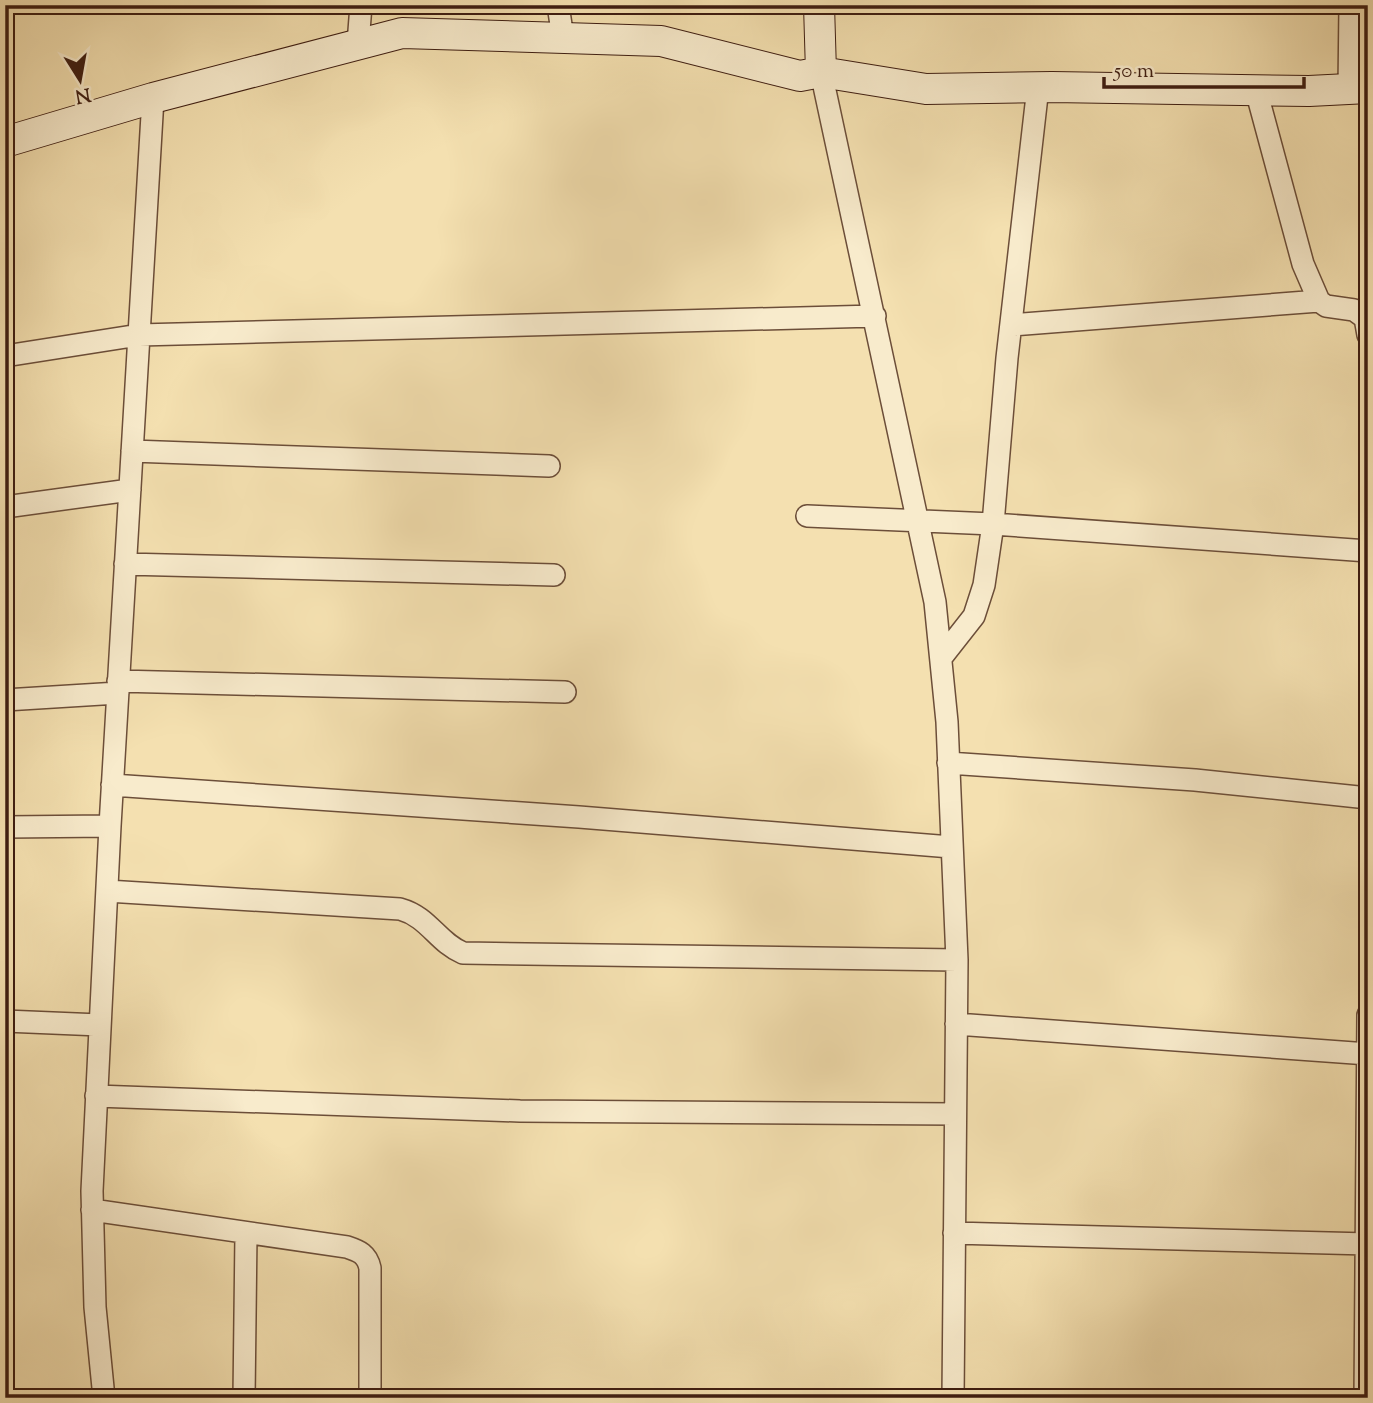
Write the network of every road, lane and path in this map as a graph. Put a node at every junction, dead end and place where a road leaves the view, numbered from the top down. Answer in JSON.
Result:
{"nodes":[{"id":1,"x":361,"y":5,"type":"edge"},
{"id":2,"x":558,"y":5,"type":"edge"},
{"id":3,"x":819,"y":5,"type":"edge"},
{"id":4,"x":1350,"y":5,"type":"edge"},
{"id":5,"x":563,"y":38,"type":"junction"},
{"id":6,"x":358,"y":44,"type":"junction"},
{"id":7,"x":821,"y":72,"type":"junction"},
{"id":8,"x":1038,"y":87,"type":"junction"},
{"id":9,"x":1359,"y":89,"type":"edge"},
{"id":10,"x":1256,"y":90,"type":"junction"},
{"id":11,"x":153,"y":98,"type":"junction"},
{"id":12,"x":5,"y":142,"type":"edge"},
{"id":13,"x":1319,"y":301,"type":"junction"},
{"id":14,"x":875,"y":316,"type":"junction"},
{"id":15,"x":1011,"y":325,"type":"junction"},
{"id":16,"x":139,"y":335,"type":"junction"},
{"id":17,"x":1368,"y":335,"type":"edge"},
{"id":18,"x":5,"y":356,"type":"edge"},
{"id":19,"x":132,"y":451,"type":"junction"},
{"id":20,"x":548,"y":466,"type":"dead end"},
{"id":21,"x":130,"y":490,"type":"junction"},
{"id":22,"x":5,"y":507,"type":"edge"},
{"id":23,"x":807,"y":516,"type":"dead end"},
{"id":24,"x":918,"y":521,"type":"junction"},
{"id":25,"x":993,"y":524,"type":"junction"},
{"id":26,"x":1368,"y":551,"type":"edge"},
{"id":27,"x":125,"y":565,"type":"junction"},
{"id":28,"x":554,"y":575,"type":"dead end"},
{"id":29,"x":941,"y":658,"type":"junction"},
{"id":30,"x":118,"y":687,"type":"junction"},
{"id":31,"x":565,"y":692,"type":"dead end"},
{"id":32,"x":5,"y":701,"type":"edge"},
{"id":33,"x":948,"y":763,"type":"junction"},
{"id":34,"x":112,"y":785,"type":"junction"},
{"id":35,"x":1368,"y":798,"type":"edge"},
{"id":36,"x":110,"y":826,"type":"junction"},
{"id":37,"x":5,"y":827,"type":"edge"},
{"id":38,"x":951,"y":847,"type":"junction"},
{"id":39,"x":107,"y":891,"type":"junction"},
{"id":40,"x":957,"y":960,"type":"junction"},
{"id":41,"x":1368,"y":1015,"type":"edge"},
{"id":42,"x":5,"y":1021,"type":"edge"},
{"id":43,"x":957,"y":1024,"type":"junction"},
{"id":44,"x":100,"y":1025,"type":"junction"},
{"id":45,"x":1367,"y":1054,"type":"edge"},
{"id":46,"x":96,"y":1096,"type":"junction"},
{"id":47,"x":956,"y":1114,"type":"junction"},
{"id":48,"x":92,"y":1210,"type":"junction"},
{"id":49,"x":954,"y":1233,"type":"junction"},
{"id":50,"x":246,"y":1234,"type":"junction"},
{"id":51,"x":1367,"y":1244,"type":"edge"},
{"id":52,"x":104,"y":1398,"type":"edge"},
{"id":53,"x":244,"y":1398,"type":"edge"},
{"id":54,"x":370,"y":1398,"type":"edge"},
{"id":55,"x":953,"y":1398,"type":"edge"},
{"id":56,"x":1365,"y":1398,"type":"edge"}],
"edges":[{"from":1,"to":6,"type":"street"},
{"from":2,"to":5,"type":"street"},
{"from":3,"to":7,"type":"main road"},
{"from":4,"to":9,"type":"street"},
{"from":5,"to":6,"type":"main road"},
{"from":5,"to":7,"type":"main road"},
{"from":6,"to":11,"type":"main road"},
{"from":7,"to":8,"type":"main road"},
{"from":7,"to":14,"type":"street"},
{"from":8,"to":10,"type":"main road"},
{"from":8,"to":15,"type":"street"},
{"from":9,"to":10,"type":"main road"},
{"from":10,"to":13,"type":"street"},
{"from":11,"to":12,"type":"main road"},
{"from":11,"to":16,"type":"street"},
{"from":13,"to":15,"type":"street"},
{"from":13,"to":17,"type":"street"},
{"from":14,"to":16,"type":"street"},
{"from":14,"to":24,"type":"street"},
{"from":15,"to":25,"type":"street"},
{"from":16,"to":18,"type":"street"},
{"from":16,"to":19,"type":"street"},
{"from":19,"to":20,"type":"street"},
{"from":19,"to":21,"type":"street"},
{"from":21,"to":22,"type":"street"},
{"from":21,"to":27,"type":"street"},
{"from":23,"to":24,"type":"street"},
{"from":24,"to":25,"type":"street"},
{"from":24,"to":29,"type":"street"},
{"from":25,"to":26,"type":"street"},
{"from":25,"to":29,"type":"street"},
{"from":27,"to":28,"type":"street"},
{"from":27,"to":30,"type":"street"},
{"from":29,"to":33,"type":"street"},
{"from":30,"to":31,"type":"street"},
{"from":30,"to":32,"type":"street"},
{"from":30,"to":34,"type":"street"},
{"from":33,"to":35,"type":"street"},
{"from":33,"to":38,"type":"street"},
{"from":34,"to":36,"type":"street"},
{"from":34,"to":38,"type":"street"},
{"from":36,"to":37,"type":"street"},
{"from":36,"to":39,"type":"street"},
{"from":38,"to":40,"type":"street"},
{"from":39,"to":40,"type":"street"},
{"from":39,"to":44,"type":"street"},
{"from":40,"to":43,"type":"street"},
{"from":41,"to":45,"type":"street"},
{"from":42,"to":44,"type":"street"},
{"from":43,"to":45,"type":"street"},
{"from":43,"to":47,"type":"street"},
{"from":44,"to":46,"type":"street"},
{"from":45,"to":51,"type":"street"},
{"from":46,"to":47,"type":"street"},
{"from":46,"to":48,"type":"street"},
{"from":47,"to":49,"type":"street"},
{"from":48,"to":50,"type":"street"},
{"from":48,"to":52,"type":"street"},
{"from":49,"to":51,"type":"street"},
{"from":49,"to":55,"type":"street"},
{"from":50,"to":53,"type":"street"},
{"from":50,"to":54,"type":"street"},
{"from":51,"to":56,"type":"street"}]}
